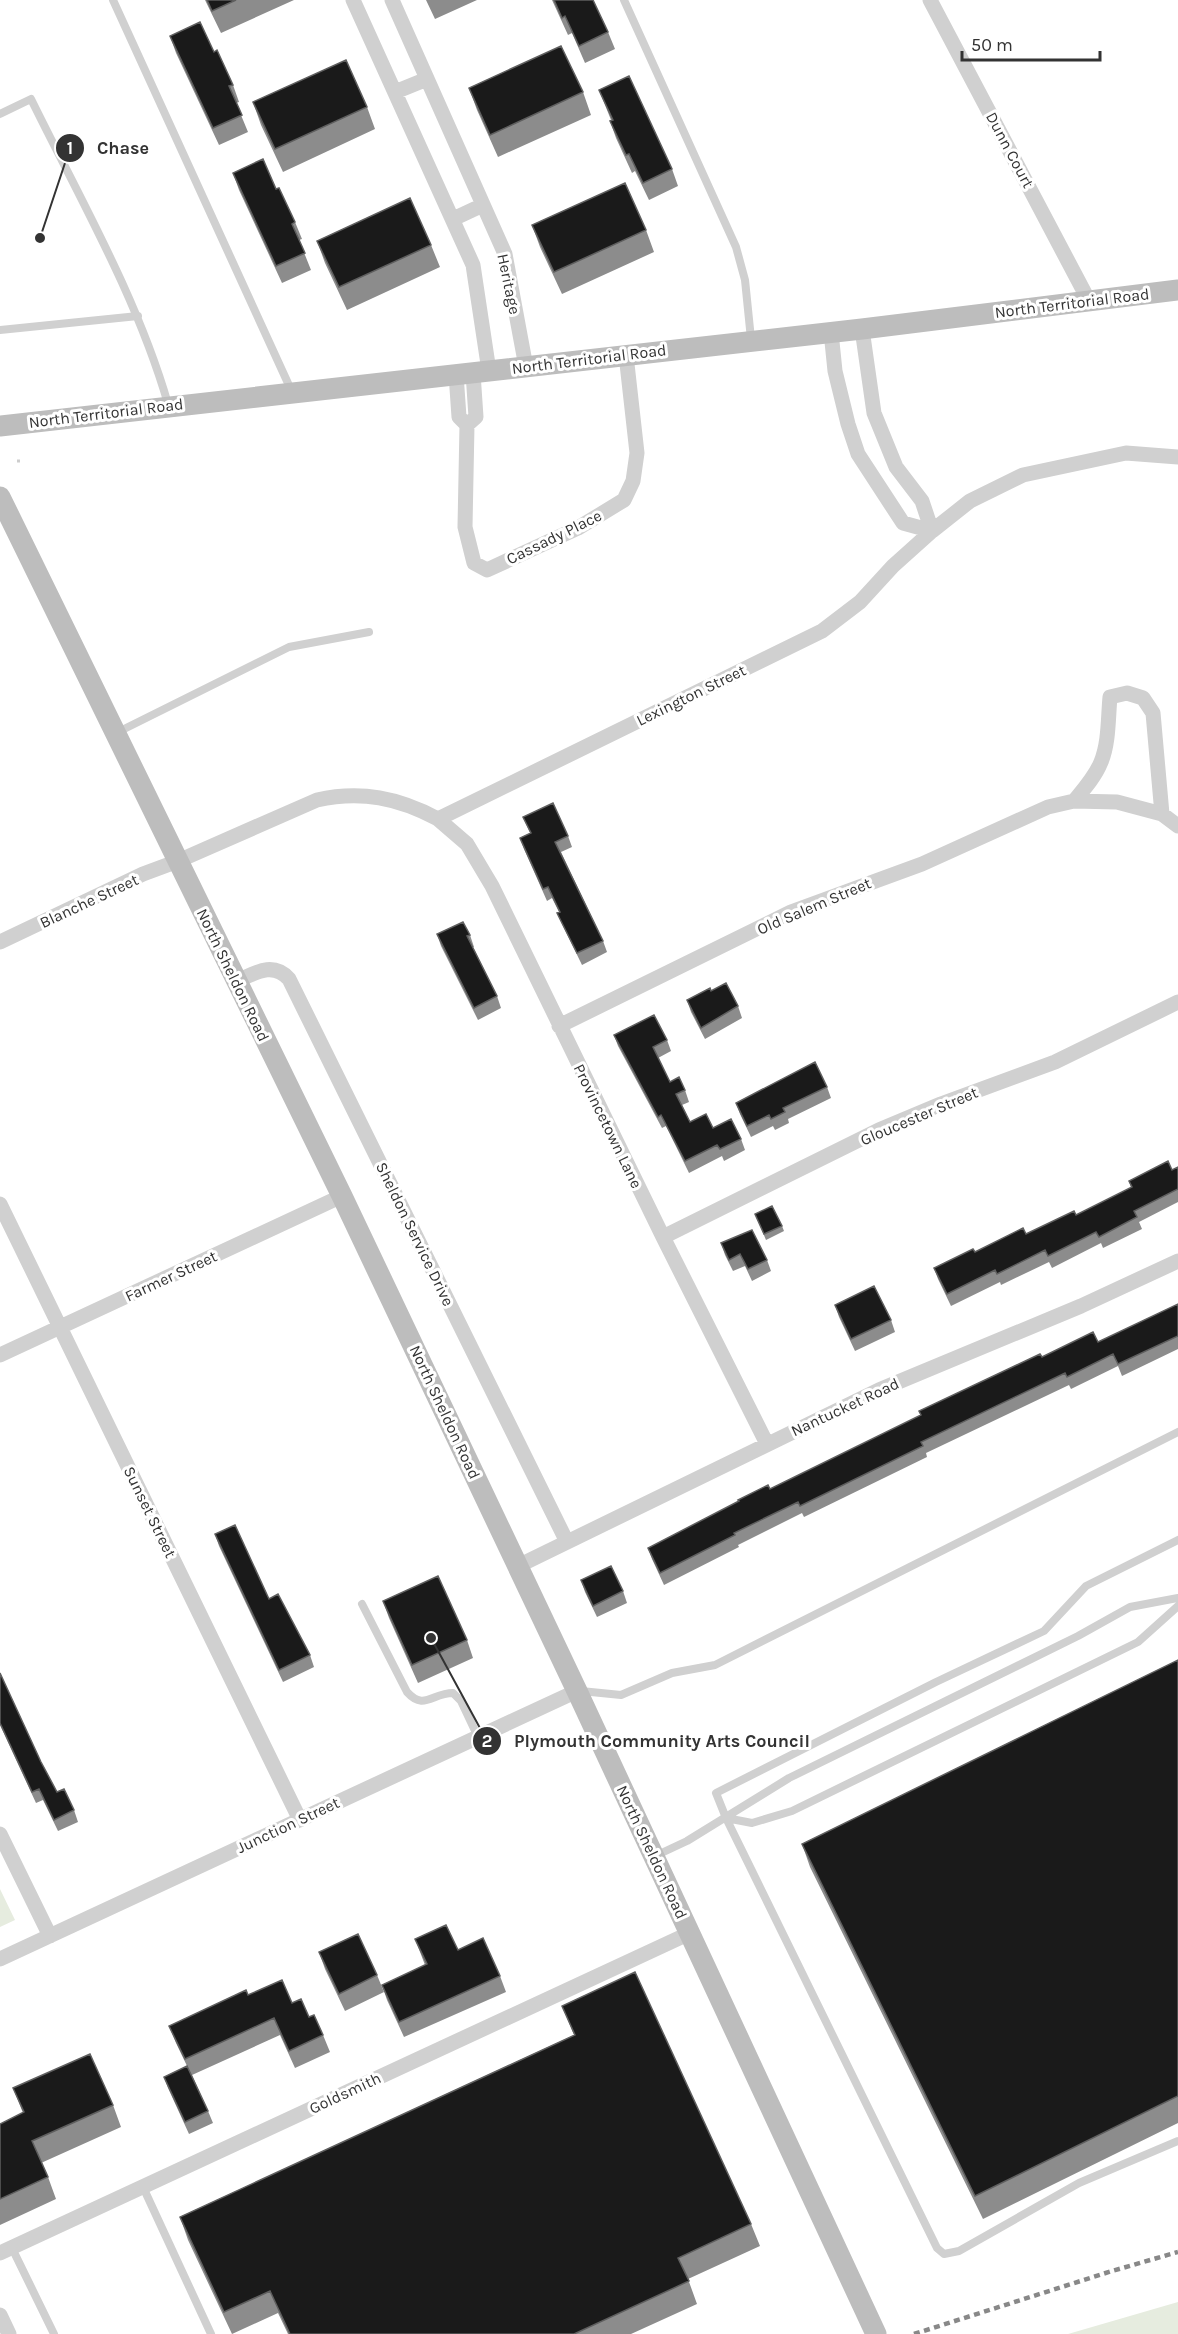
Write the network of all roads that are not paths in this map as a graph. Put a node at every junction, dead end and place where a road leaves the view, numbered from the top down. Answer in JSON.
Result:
{"nodes":[{"id":1,"x":113,"y":0,"type":"edge"},
{"id":2,"x":353,"y":0,"type":"edge"},
{"id":3,"x":392,"y":0,"type":"edge"},
{"id":4,"x":624,"y":0,"type":"edge"},
{"id":5,"x":930,"y":0,"type":"edge"},
{"id":6,"x":427,"y":79,"type":"junction"},
{"id":7,"x":395,"y":92,"type":"junction"},
{"id":8,"x":0,"y":114,"type":"edge"},
{"id":9,"x":483,"y":205,"type":"junction"},
{"id":10,"x":453,"y":219,"type":"junction"},
{"id":11,"x":1178,"y":290,"type":"edge"},
{"id":12,"x":1089,"y":301,"type":"junction"},
{"id":13,"x":138,"y":316,"type":"junction"},
{"id":14,"x":862,"y":329,"type":"junction"},
{"id":15,"x":0,"y":330,"type":"edge"},
{"id":16,"x":831,"y":332,"type":"junction"},
{"id":17,"x":752,"y":340,"type":"junction"},
{"id":18,"x":626,"y":355,"type":"junction"},
{"id":19,"x":526,"y":367,"type":"junction"},
{"id":20,"x":473,"y":373,"type":"junction"},
{"id":21,"x":292,"y":392,"type":"junction"},
{"id":22,"x":168,"y":406,"type":"junction"},
{"id":23,"x":0,"y":426,"type":"edge"},
{"id":24,"x":1178,"y":457,"type":"edge"},
{"id":25,"x":0,"y":497,"type":"edge"},
{"id":26,"x":932,"y":531,"type":"junction"},
{"id":27,"x":369,"y":632,"type":"dead end"},
{"id":28,"x":115,"y":733,"type":"junction"},
{"id":29,"x":1074,"y":801,"type":"junction"},
{"id":30,"x":1162,"y":814,"type":"junction"},
{"id":31,"x":438,"y":819,"type":"junction"},
{"id":32,"x":1178,"y":826,"type":"edge"},
{"id":33,"x":178,"y":861,"type":"junction"},
{"id":34,"x":0,"y":942,"type":"edge"},
{"id":35,"x":237,"y":981,"type":"junction"},
{"id":36,"x":1178,"y":1002,"type":"edge"},
{"id":37,"x":559,"y":1026,"type":"junction"},
{"id":38,"x":342,"y":1196,"type":"junction"},
{"id":39,"x":0,"y":1204,"type":"edge"},
{"id":40,"x":663,"y":1236,"type":"junction"},
{"id":41,"x":1178,"y":1261,"type":"edge"},
{"id":42,"x":60,"y":1328,"type":"junction"},
{"id":43,"x":0,"y":1355,"type":"edge"},
{"id":44,"x":1178,"y":1432,"type":"edge"},
{"id":45,"x":767,"y":1444,"type":"junction"},
{"id":46,"x":1178,"y":1540,"type":"edge"},
{"id":47,"x":567,"y":1542,"type":"junction"},
{"id":48,"x":518,"y":1566,"type":"junction"},
{"id":49,"x":1178,"y":1598,"type":"edge"},
{"id":50,"x":362,"y":1604,"type":"dead end"},
{"id":51,"x":1178,"y":1606,"type":"edge"},
{"id":52,"x":577,"y":1691,"type":"junction"},
{"id":53,"x":478,"y":1737,"type":"junction"},
{"id":54,"x":726,"y":1818,"type":"junction"},
{"id":55,"x":300,"y":1820,"type":"junction"},
{"id":56,"x":0,"y":1834,"type":"edge"},
{"id":57,"x":654,"y":1856,"type":"junction"},
{"id":58,"x":690,"y":1933,"type":"junction"},
{"id":59,"x":50,"y":1936,"type":"junction"},
{"id":60,"x":0,"y":1959,"type":"edge"},
{"id":61,"x":1178,"y":2141,"type":"edge"},
{"id":62,"x":143,"y":2187,"type":"junction"},
{"id":63,"x":6,"y":2251,"type":"edge"},
{"id":64,"x":0,"y":2315,"type":"edge"},
{"id":65,"x":9,"y":2334,"type":"edge"},
{"id":66,"x":54,"y":2334,"type":"edge"},
{"id":67,"x":212,"y":2334,"type":"edge"},
{"id":68,"x":876,"y":2334,"type":"edge"}],
"edges":[{"from":1,"to":21,"type":"lane"},
{"from":2,"to":7,"type":"street","name":"Heritage"},
{"from":3,"to":6,"type":"street","name":"Heritage"},
{"from":4,"to":17,"type":"lane"},
{"from":5,"to":12,"type":"street","name":"Dunn Court"},
{"from":6,"to":7,"type":"street"},
{"from":6,"to":9,"type":"street","name":"Heritage"},
{"from":7,"to":10,"type":"street","name":"Heritage"},
{"from":8,"to":13,"type":"lane"},
{"from":9,"to":10,"type":"street"},
{"from":9,"to":19,"type":"street","name":"Heritage"},
{"from":10,"to":20,"type":"street","name":"Heritage"},
{"from":11,"to":12,"type":"main road","name":"North Territorial Road"},
{"from":12,"to":14,"type":"main road","name":"North Territorial Road"},
{"from":13,"to":15,"type":"lane"},
{"from":13,"to":22,"type":"lane"},
{"from":14,"to":16,"type":"main road","name":"North Territorial Road"},
{"from":14,"to":26,"type":"street"},
{"from":16,"to":17,"type":"main road","name":"North Territorial Road"},
{"from":16,"to":26,"type":"street"},
{"from":17,"to":18,"type":"main road","name":"North Territorial Road"},
{"from":18,"to":19,"type":"main road","name":"North Territorial Road"},
{"from":18,"to":20,"type":"street","name":"Cassady Place"},
{"from":19,"to":20,"type":"main road","name":"North Territorial Road"},
{"from":20,"to":21,"type":"main road","name":"North Territorial Road"},
{"from":21,"to":22,"type":"main road","name":"North Territorial Road"},
{"from":22,"to":23,"type":"main road","name":"North Territorial Road"},
{"from":24,"to":26,"type":"street","name":"Lexington Street"},
{"from":25,"to":28,"type":"main road","name":"North Sheldon Road"},
{"from":26,"to":31,"type":"street","name":"Lexington Street"},
{"from":27,"to":28,"type":"lane"},
{"from":28,"to":33,"type":"main road","name":"North Sheldon Road"},
{"from":29,"to":30,"type":"street","name":"Old Salem Street"},
{"from":29,"to":30,"type":"street"},
{"from":29,"to":37,"type":"street","name":"Old Salem Street"},
{"from":30,"to":32,"type":"street","name":"Old Salem Street"},
{"from":31,"to":33,"type":"street"},
{"from":31,"to":37,"type":"street","name":"Provincetown Lane"},
{"from":33,"to":34,"type":"street","name":"Blanche Street"},
{"from":33,"to":35,"type":"main road","name":"North Sheldon Road"},
{"from":35,"to":38,"type":"main road","name":"North Sheldon Road"},
{"from":35,"to":47,"type":"street","name":"Sheldon Service Drive"},
{"from":36,"to":40,"type":"street","name":"Gloucester Street"},
{"from":37,"to":40,"type":"street","name":"Provincetown Lane"},
{"from":38,"to":42,"type":"street","name":"Farmer Street"},
{"from":38,"to":48,"type":"main road","name":"North Sheldon Road"},
{"from":39,"to":42,"type":"street","name":"Sunset Street"},
{"from":40,"to":45,"type":"street","name":"Provincetown Lane"},
{"from":41,"to":45,"type":"street","name":"Nantucket Road"},
{"from":42,"to":43,"type":"street","name":"Farmer Street"},
{"from":42,"to":55,"type":"street","name":"Sunset Street"},
{"from":44,"to":52,"type":"lane"},
{"from":45,"to":47,"type":"street","name":"Nantucket Road"},
{"from":46,"to":54,"type":"lane"},
{"from":47,"to":48,"type":"street","name":"Nantucket Road"},
{"from":48,"to":52,"type":"main road","name":"North Sheldon Road"},
{"from":49,"to":54,"type":"lane"},
{"from":50,"to":53,"type":"lane"},
{"from":51,"to":54,"type":"lane"},
{"from":52,"to":53,"type":"street","name":"Junction Street"},
{"from":52,"to":57,"type":"main road","name":"North Sheldon Road"},
{"from":53,"to":55,"type":"street","name":"Junction Street"},
{"from":54,"to":57,"type":"lane"},
{"from":54,"to":61,"type":"lane"},
{"from":55,"to":59,"type":"street","name":"Junction Street"},
{"from":56,"to":59,"type":"street"},
{"from":57,"to":58,"type":"main road","name":"North Sheldon Road"},
{"from":58,"to":62,"type":"street","name":"Goldsmith"},
{"from":58,"to":68,"type":"main road","name":"North Sheldon Road"},
{"from":59,"to":60,"type":"street","name":"Junction Street"},
{"from":62,"to":63,"type":"street","name":"Goldsmith"},
{"from":62,"to":67,"type":"lane"},
{"from":63,"to":66,"type":"lane"},
{"from":64,"to":65,"type":"street"}]}
